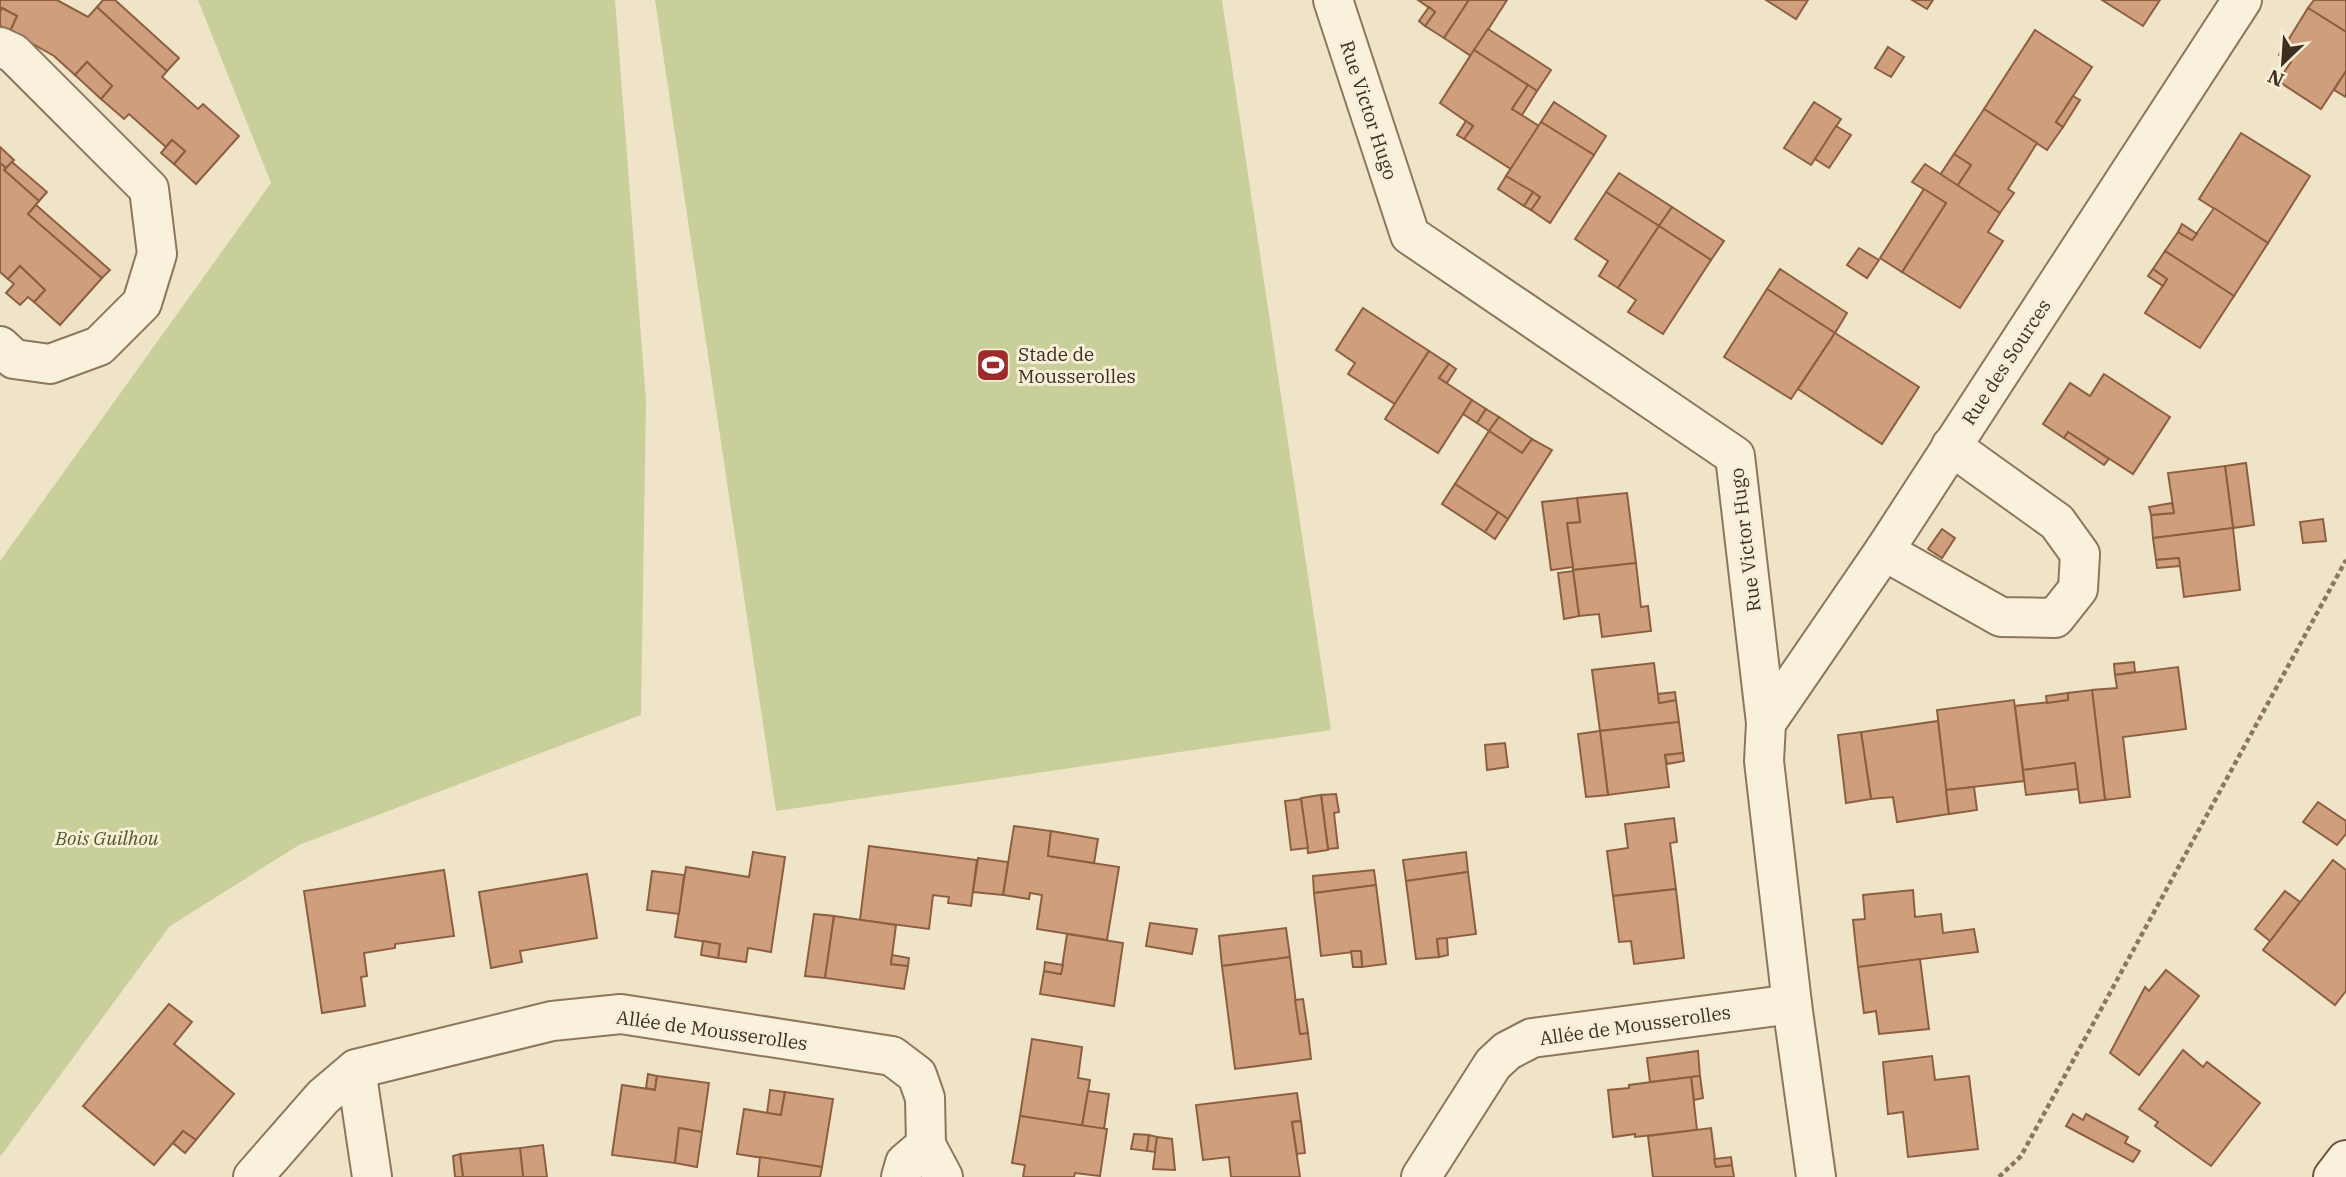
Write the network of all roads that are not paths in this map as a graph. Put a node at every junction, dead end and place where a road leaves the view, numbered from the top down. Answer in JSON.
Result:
{"nodes":[{"id":1,"x":1333,"y":0,"type":"edge"},
{"id":2,"x":2242,"y":0,"type":"edge"},
{"id":3,"x":0,"y":47,"type":"edge"},
{"id":4,"x":0,"y":346,"type":"edge"},
{"id":5,"x":1951,"y":446,"type":"junction"},
{"id":6,"x":1884,"y":551,"type":"junction"},
{"id":7,"x":1766,"y":723,"type":"junction"},
{"id":8,"x":1792,"y":1004,"type":"junction"},
{"id":9,"x":356,"y":1069,"type":"junction"},
{"id":10,"x":2346,"y":1160,"type":"edge"},
{"id":11,"x":934,"y":1161,"type":"edge"},
{"id":12,"x":253,"y":1177,"type":"edge"},
{"id":13,"x":372,"y":1177,"type":"edge"},
{"id":14,"x":901,"y":1177,"type":"edge"},
{"id":15,"x":1420,"y":1177,"type":"edge"},
{"id":16,"x":1816,"y":1177,"type":"edge"},
{"id":17,"x":2333,"y":1177,"type":"edge"}],
"edges":[{"from":1,"to":7,"type":"street","name":"Rue Victor Hugo"},
{"from":2,"to":5,"type":"street","name":"Rue des Sources"},
{"from":3,"to":4,"type":"street"},
{"from":5,"to":6,"type":"street","name":"Rue des Sources"},
{"from":5,"to":6,"type":"street"},
{"from":6,"to":7,"type":"street","name":"Rue des Sources"},
{"from":7,"to":8,"type":"street","name":"Rue Victor Hugo"},
{"from":8,"to":15,"type":"street","name":"Allée de Mousserolles"},
{"from":8,"to":16,"type":"street","name":"Rue Victor Hugo"},
{"from":9,"to":11,"type":"street","name":"Allée de Mousserolles"},
{"from":9,"to":12,"type":"street","name":"Allée de Mousserolles"},
{"from":9,"to":13,"type":"street"},
{"from":10,"to":17,"type":"street"},
{"from":11,"to":14,"type":"street"}]}
